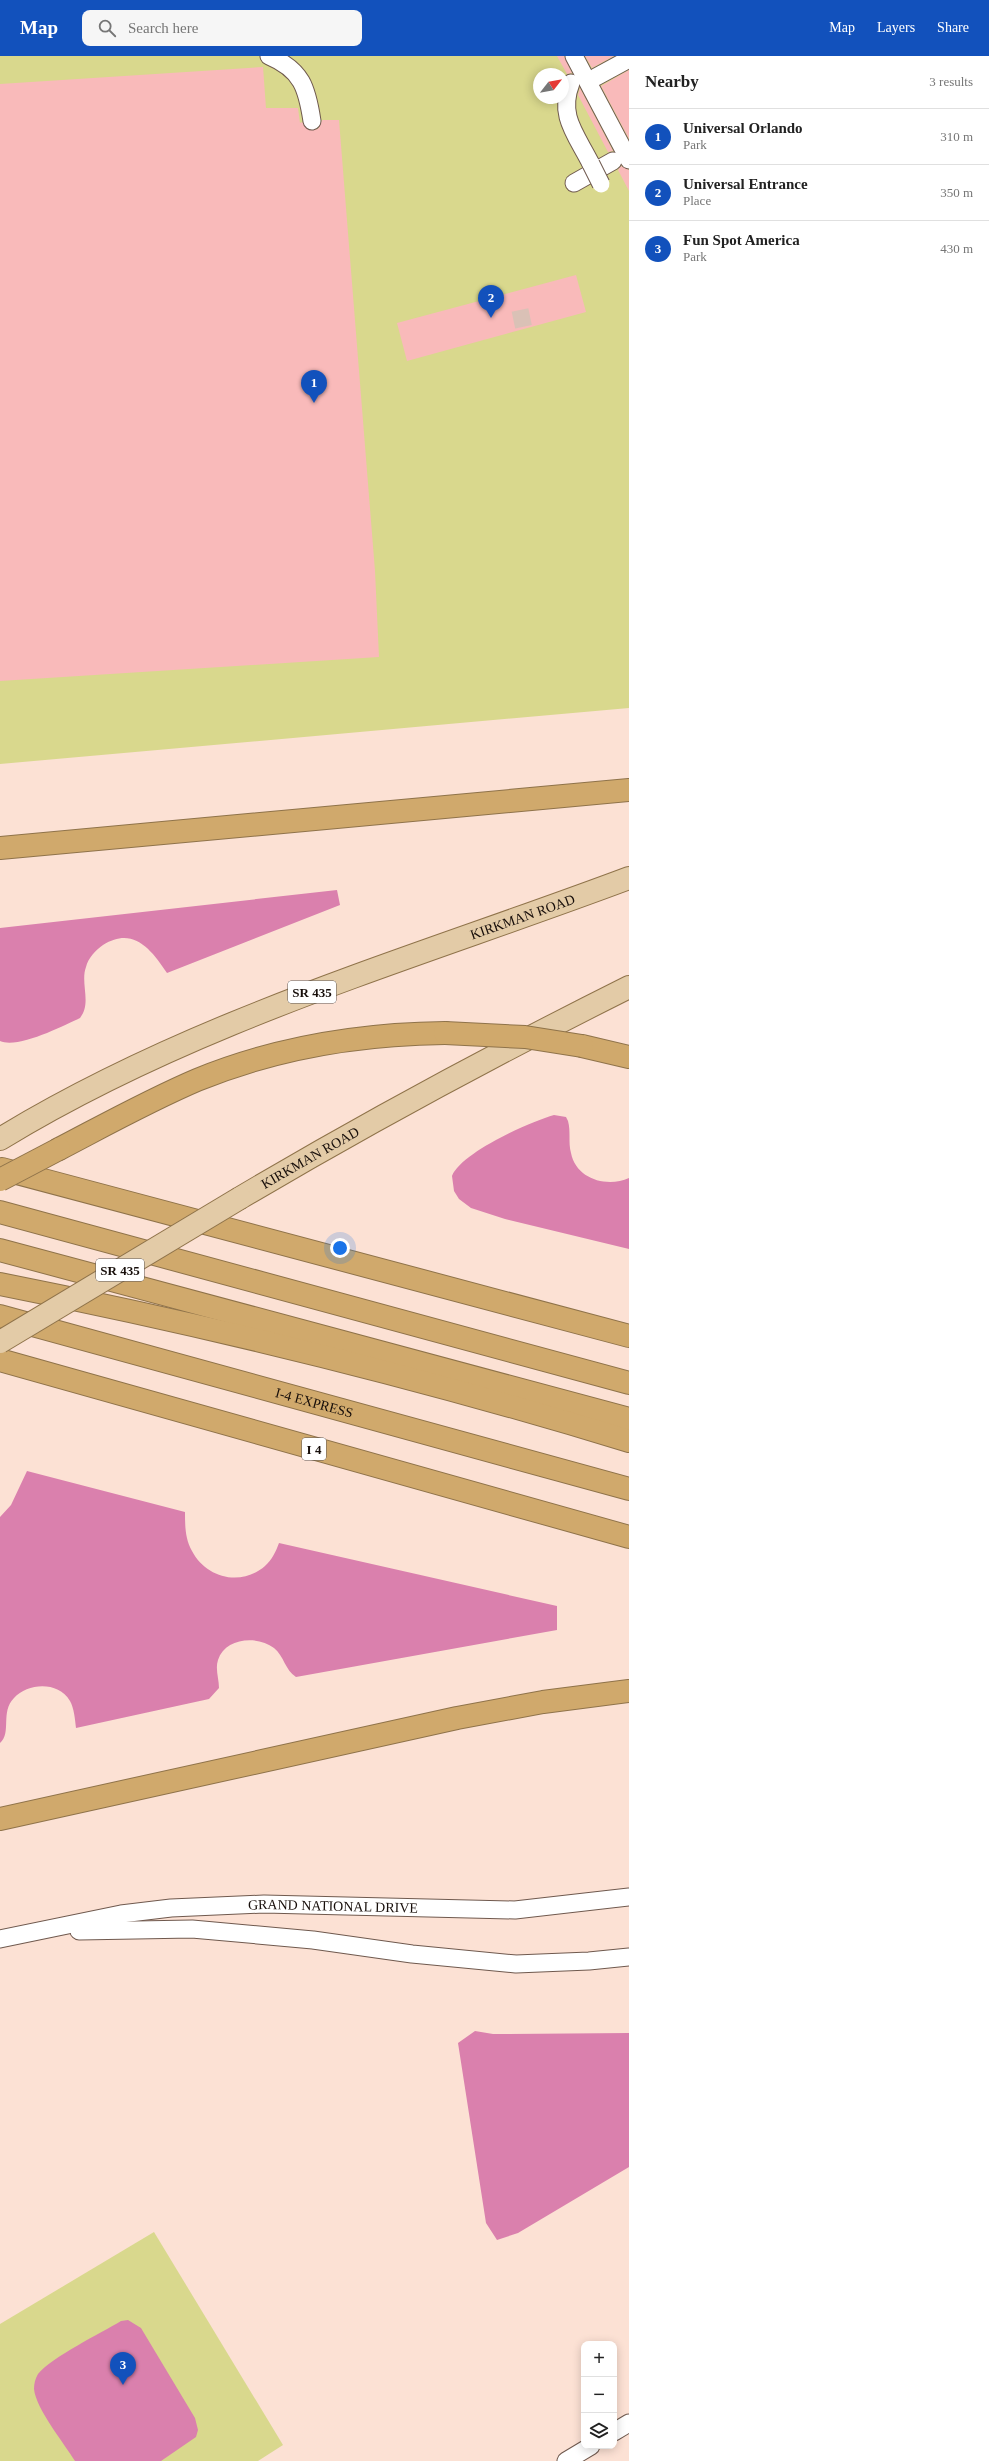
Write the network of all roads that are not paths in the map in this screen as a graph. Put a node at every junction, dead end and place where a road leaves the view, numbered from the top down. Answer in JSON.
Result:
{"nodes":[{"id":1,"x":269,"y":56,"type":"edge"},
{"id":2,"x":574,"y":56,"type":"edge"},
{"id":3,"x":629,"y":59,"type":"edge"},
{"id":4,"x":596,"y":77,"type":"dead end"},
{"id":5,"x":571,"y":83,"type":"dead end"},
{"id":6,"x":312,"y":121,"type":"dead end"},
{"id":7,"x":621,"y":160,"type":"edge"},
{"id":8,"x":574,"y":183,"type":"dead end"},
{"id":9,"x":601,"y":184,"type":"dead end"},
{"id":10,"x":629,"y":790,"type":"edge"},
{"id":11,"x":0,"y":848,"type":"edge"},
{"id":12,"x":629,"y":878,"type":"edge"},
{"id":13,"x":629,"y":987,"type":"edge"},
{"id":14,"x":629,"y":1057,"type":"edge"},
{"id":15,"x":3,"y":1137,"type":"edge"},
{"id":16,"x":0,"y":1168,"type":"edge"},
{"id":17,"x":0,"y":1180,"type":"edge"},
{"id":18,"x":0,"y":1212,"type":"edge"},
{"id":19,"x":0,"y":1250,"type":"edge"},
{"id":20,"x":0,"y":1284,"type":"edge"},
{"id":21,"x":0,"y":1316,"type":"edge"},
{"id":22,"x":629,"y":1336,"type":"edge"},
{"id":23,"x":0,"y":1342,"type":"edge"},
{"id":24,"x":0,"y":1360,"type":"edge"},
{"id":25,"x":629,"y":1383,"type":"edge"},
{"id":26,"x":629,"y":1419,"type":"edge"},
{"id":27,"x":629,"y":1441,"type":"edge"},
{"id":28,"x":629,"y":1489,"type":"edge"},
{"id":29,"x":629,"y":1537,"type":"edge"},
{"id":30,"x":629,"y":1691,"type":"edge"},
{"id":31,"x":0,"y":1819,"type":"edge"},
{"id":32,"x":629,"y":1897,"type":"edge"},
{"id":33,"x":39,"y":1932,"type":"junction"},
{"id":34,"x":0,"y":1939,"type":"edge"},
{"id":35,"x":629,"y":1957,"type":"edge"},
{"id":36,"x":586,"y":2449,"type":"edge"},
{"id":37,"x":566,"y":2461,"type":"edge"}],
"edges":[{"from":1,"to":6,"type":"street"},
{"from":2,"to":7,"type":"street"},
{"from":3,"to":4,"type":"street"},
{"from":5,"to":9,"type":"street","bridge":true},
{"from":7,"to":8,"type":"street"},
{"from":10,"to":11,"type":"highway"},
{"from":12,"to":15,"type":"main road","name":"KIRKMAN ROAD","number":"SR 435"},
{"from":13,"to":23,"type":"main road","name":"KIRKMAN ROAD","number":"SR 435","bridge":true},
{"from":14,"to":17,"type":"highway","bridge":true},
{"from":16,"to":22,"type":"highway"},
{"from":18,"to":25,"type":"highway"},
{"from":19,"to":26,"type":"highway"},
{"from":20,"to":27,"type":"highway"},
{"from":21,"to":28,"type":"highway","name":"I-4 EXPRESS"},
{"from":24,"to":29,"type":"highway","number":"I 4"},
{"from":30,"to":31,"type":"highway"},
{"from":32,"to":33,"type":"street","name":"GRAND NATIONAL DRIVE"},
{"from":33,"to":34,"type":"street","name":"GRAND NATIONAL DRIVE"},
{"from":33,"to":35,"type":"street","name":"GRAND NATIONAL DRIVE"},
{"from":36,"to":37,"type":"street"}]}
